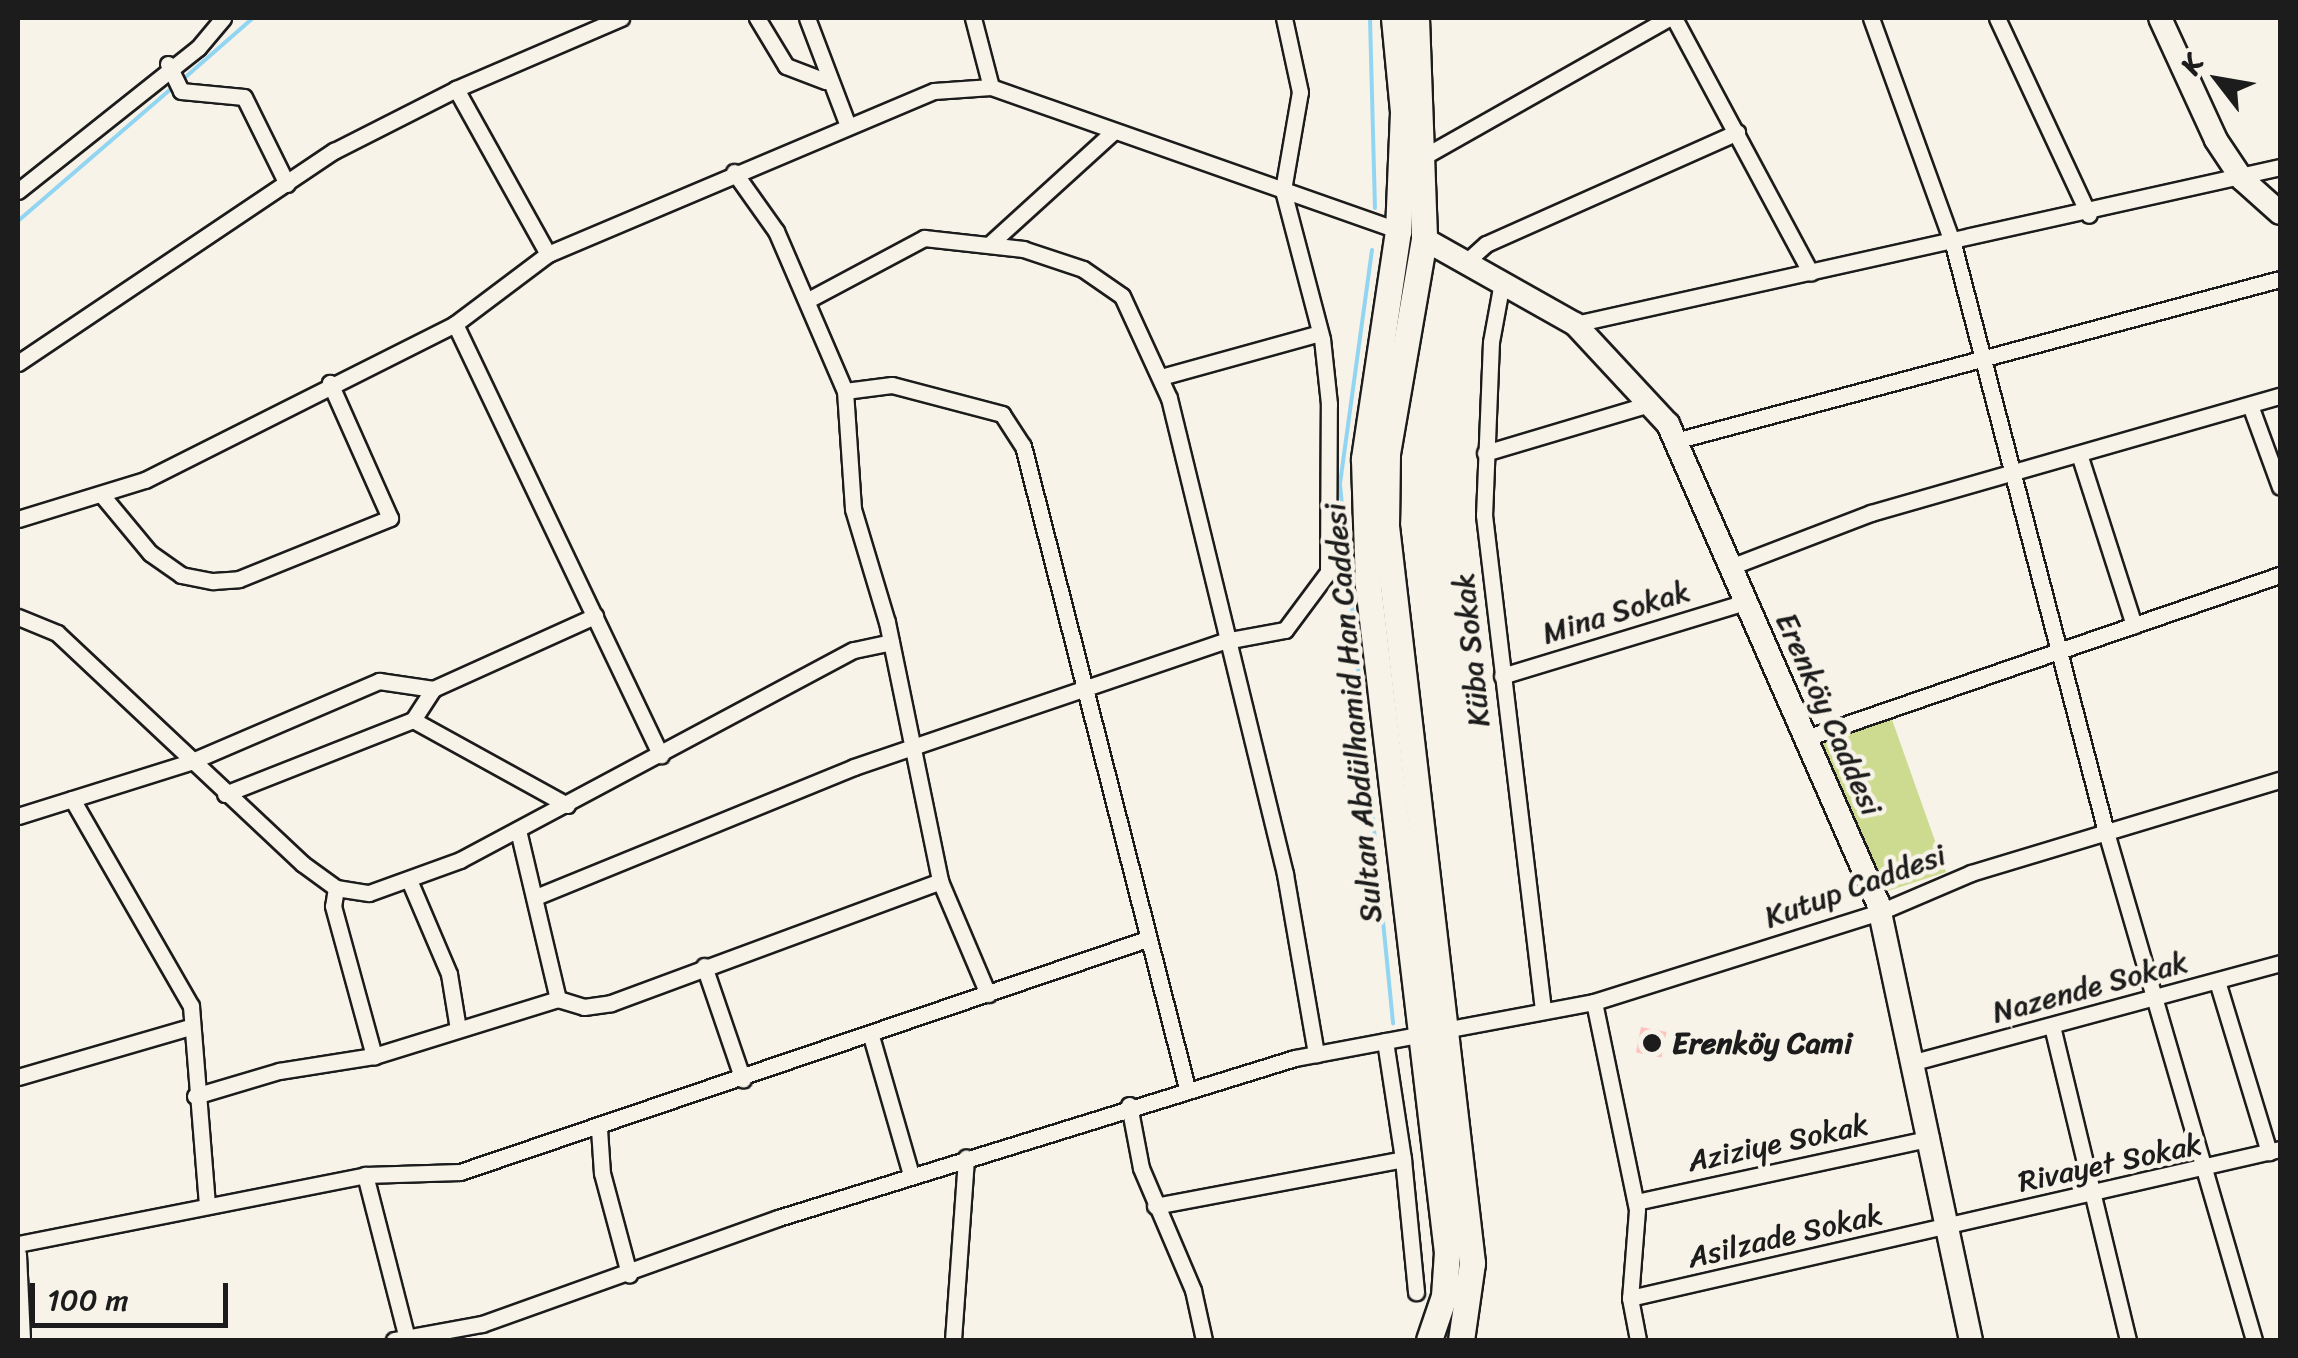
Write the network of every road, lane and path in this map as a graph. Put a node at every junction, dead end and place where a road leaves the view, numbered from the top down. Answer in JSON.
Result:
{"nodes":[{"id":1,"x":224,"y":18,"type":"edge"},
{"id":2,"x":620,"y":18,"type":"edge"},
{"id":3,"x":757,"y":18,"type":"edge"},
{"id":4,"x":807,"y":18,"type":"edge"},
{"id":5,"x":972,"y":18,"type":"edge"},
{"id":6,"x":1284,"y":18,"type":"edge"},
{"id":7,"x":1394,"y":18,"type":"edge"},
{"id":8,"x":1416,"y":18,"type":"edge"},
{"id":9,"x":1672,"y":18,"type":"edge"},
{"id":10,"x":1871,"y":18,"type":"edge"},
{"id":11,"x":1998,"y":18,"type":"edge"},
{"id":12,"x":2160,"y":18,"type":"edge"},
{"id":13,"x":168,"y":64,"type":"junction"},
{"id":14,"x":825,"y":81,"type":"junction"},
{"id":15,"x":991,"y":86,"type":"junction"},
{"id":16,"x":456,"y":89,"type":"junction"},
{"id":17,"x":848,"y":126,"type":"junction"},
{"id":18,"x":1113,"y":132,"type":"junction"},
{"id":19,"x":1737,"y":132,"type":"junction"},
{"id":20,"x":1423,"y":158,"type":"junction"},
{"id":21,"x":2280,"y":168,"type":"edge"},
{"id":22,"x":734,"y":172,"type":"junction"},
{"id":23,"x":2242,"y":179,"type":"junction"},
{"id":24,"x":287,"y":184,"type":"junction"},
{"id":25,"x":1283,"y":190,"type":"junction"},
{"id":26,"x":18,"y":192,"type":"edge"},
{"id":27,"x":2280,"y":213,"type":"edge"},
{"id":28,"x":2089,"y":215,"type":"junction"},
{"id":29,"x":1398,"y":231,"type":"junction"},
{"id":30,"x":1424,"y":239,"type":"junction"},
{"id":31,"x":992,"y":242,"type":"junction"},
{"id":32,"x":1952,"y":244,"type":"junction"},
{"id":33,"x":548,"y":254,"type":"junction"},
{"id":34,"x":1466,"y":262,"type":"junction"},
{"id":35,"x":1811,"y":273,"type":"junction"},
{"id":36,"x":2280,"y":279,"type":"edge"},
{"id":37,"x":1502,"y":282,"type":"junction"},
{"id":38,"x":808,"y":300,"type":"junction"},
{"id":39,"x":455,"y":324,"type":"junction"},
{"id":40,"x":1576,"y":324,"type":"junction"},
{"id":41,"x":1320,"y":333,"type":"junction"},
{"id":42,"x":1980,"y":361,"type":"junction"},
{"id":43,"x":18,"y":363,"type":"edge"},
{"id":44,"x":1161,"y":378,"type":"junction"},
{"id":45,"x":330,"y":383,"type":"junction"},
{"id":46,"x":845,"y":391,"type":"junction"},
{"id":47,"x":2280,"y":396,"type":"edge"},
{"id":48,"x":1649,"y":404,"type":"junction"},
{"id":49,"x":2250,"y":405,"type":"junction"},
{"id":50,"x":1675,"y":441,"type":"junction"},
{"id":51,"x":1484,"y":453,"type":"junction"},
{"id":52,"x":2079,"y":454,"type":"junction"},
{"id":53,"x":2008,"y":474,"type":"junction"},
{"id":54,"x":2280,"y":487,"type":"edge"},
{"id":55,"x":101,"y":494,"type":"junction"},
{"id":56,"x":18,"y":519,"type":"edge"},
{"id":57,"x":1730,"y":567,"type":"junction"},
{"id":58,"x":2280,"y":575,"type":"edge"},
{"id":59,"x":1746,"y":602,"type":"junction"},
{"id":60,"x":594,"y":616,"type":"junction"},
{"id":61,"x":18,"y":617,"type":"edge"},
{"id":62,"x":2134,"y":625,"type":"junction"},
{"id":63,"x":1225,"y":641,"type":"junction"},
{"id":64,"x":891,"y":642,"type":"junction"},
{"id":65,"x":2055,"y":647,"type":"junction"},
{"id":66,"x":1502,"y":676,"type":"junction"},
{"id":67,"x":433,"y":689,"type":"junction"},
{"id":68,"x":1084,"y":692,"type":"junction"},
{"id":69,"x":412,"y":720,"type":"junction"},
{"id":70,"x":1809,"y":737,"type":"junction"},
{"id":71,"x":912,"y":746,"type":"junction"},
{"id":72,"x":661,"y":754,"type":"junction"},
{"id":73,"x":190,"y":762,"type":"junction"},
{"id":74,"x":2280,"y":780,"type":"edge"},
{"id":75,"x":225,"y":794,"type":"junction"},
{"id":76,"x":72,"y":799,"type":"junction"},
{"id":77,"x":566,"y":805,"type":"junction"},
{"id":78,"x":18,"y":816,"type":"edge"},
{"id":79,"x":518,"y":830,"type":"junction"},
{"id":80,"x":2106,"y":832,"type":"junction"},
{"id":81,"x":409,"y":880,"type":"junction"},
{"id":82,"x":940,"y":880,"type":"junction"},
{"id":83,"x":336,"y":888,"type":"junction"},
{"id":84,"x":538,"y":896,"type":"junction"},
{"id":85,"x":1880,"y":912,"type":"junction"},
{"id":86,"x":1147,"y":939,"type":"junction"},
{"id":87,"x":2280,"y":962,"type":"edge"},
{"id":88,"x":704,"y":966,"type":"junction"},
{"id":89,"x":2217,"y":981,"type":"junction"},
{"id":90,"x":988,"y":994,"type":"junction"},
{"id":91,"x":558,"y":998,"type":"junction"},
{"id":92,"x":2156,"y":1000,"type":"junction"},
{"id":93,"x":1594,"y":1002,"type":"junction"},
{"id":94,"x":1543,"y":1011,"type":"junction"},
{"id":95,"x":2052,"y":1026,"type":"junction"},
{"id":96,"x":190,"y":1027,"type":"junction"},
{"id":97,"x":458,"y":1029,"type":"junction"},
{"id":98,"x":1446,"y":1029,"type":"junction"},
{"id":99,"x":1418,"y":1034,"type":"junction"},
{"id":100,"x":871,"y":1036,"type":"junction"},
{"id":101,"x":1385,"y":1040,"type":"junction"},
{"id":102,"x":1316,"y":1054,"type":"junction"},
{"id":103,"x":374,"y":1056,"type":"junction"},
{"id":104,"x":1914,"y":1062,"type":"junction"},
{"id":105,"x":18,"y":1077,"type":"edge"},
{"id":106,"x":743,"y":1080,"type":"junction"},
{"id":107,"x":1187,"y":1088,"type":"junction"},
{"id":108,"x":195,"y":1096,"type":"junction"},
{"id":109,"x":1129,"y":1105,"type":"junction"},
{"id":110,"x":599,"y":1130,"type":"junction"},
{"id":111,"x":1931,"y":1138,"type":"junction"},
{"id":112,"x":2275,"y":1150,"type":"edge"},
{"id":113,"x":966,"y":1157,"type":"junction"},
{"id":114,"x":1403,"y":1159,"type":"junction"},
{"id":115,"x":2210,"y":1171,"type":"junction"},
{"id":116,"x":365,"y":1174,"type":"junction"},
{"id":117,"x":911,"y":1175,"type":"junction"},
{"id":118,"x":2094,"y":1196,"type":"junction"},
{"id":119,"x":1636,"y":1202,"type":"junction"},
{"id":120,"x":208,"y":1204,"type":"junction"},
{"id":121,"x":1154,"y":1206,"type":"junction"},
{"id":122,"x":1951,"y":1226,"type":"junction"},
{"id":123,"x":18,"y":1244,"type":"edge"},
{"id":124,"x":18,"y":1254,"type":"edge"},
{"id":125,"x":630,"y":1274,"type":"junction"},
{"id":126,"x":1416,"y":1292,"type":"dead end"},
{"id":127,"x":1630,"y":1298,"type":"junction"},
{"id":128,"x":483,"y":1332,"type":"edge"},
{"id":129,"x":401,"y":1339,"type":"edge"},
{"id":130,"x":22,"y":1340,"type":"edge"},
{"id":131,"x":953,"y":1340,"type":"edge"},
{"id":132,"x":1204,"y":1340,"type":"edge"},
{"id":133,"x":1429,"y":1340,"type":"edge"},
{"id":134,"x":1462,"y":1340,"type":"edge"},
{"id":135,"x":1638,"y":1340,"type":"edge"},
{"id":136,"x":1970,"y":1340,"type":"edge"},
{"id":137,"x":2128,"y":1340,"type":"edge"},
{"id":138,"x":2254,"y":1340,"type":"edge"}],
"edges":[{"from":1,"to":13,"type":"street"},
{"from":2,"to":16,"type":"street"},
{"from":3,"to":14,"type":"street"},
{"from":4,"to":14,"type":"street"},
{"from":5,"to":15,"type":"street"},
{"from":6,"to":25,"type":"street"},
{"from":7,"to":29,"type":"main road","name":"Sultan Abdülhamid Han Caddesi"},
{"from":8,"to":20,"type":"main road","name":"Sultan Abdülhamid Han Caddesi"},
{"from":9,"to":19,"type":"street"},
{"from":9,"to":20,"type":"street"},
{"from":10,"to":32,"type":"street"},
{"from":11,"to":28,"type":"street"},
{"from":12,"to":23,"type":"street"},
{"from":13,"to":24,"type":"street"},
{"from":13,"to":26,"type":"street"},
{"from":14,"to":17,"type":"street"},
{"from":15,"to":17,"type":"street"},
{"from":15,"to":18,"type":"street"},
{"from":16,"to":24,"type":"street"},
{"from":16,"to":33,"type":"street"},
{"from":17,"to":22,"type":"street"},
{"from":18,"to":25,"type":"street"},
{"from":18,"to":31,"type":"street"},
{"from":19,"to":34,"type":"street"},
{"from":19,"to":35,"type":"street"},
{"from":20,"to":30,"type":"main road","name":"Sultan Abdülhamid Han Caddesi"},
{"from":21,"to":23,"type":"street"},
{"from":22,"to":33,"type":"street"},
{"from":22,"to":38,"type":"street"},
{"from":23,"to":27,"type":"street"},
{"from":23,"to":28,"type":"street"},
{"from":24,"to":43,"type":"street"},
{"from":25,"to":29,"type":"street"},
{"from":25,"to":41,"type":"street"},
{"from":28,"to":32,"type":"street"},
{"from":29,"to":30,"type":"street"},
{"from":29,"to":99,"type":"main road","name":"Sultan Abdülhamid Han Caddesi"},
{"from":30,"to":34,"type":"street","name":"Erenköy Caddesi"},
{"from":30,"to":98,"type":"main road","name":"Sultan Abdülhamid Han Caddesi"},
{"from":31,"to":38,"type":"street"},
{"from":31,"to":44,"type":"street"},
{"from":32,"to":35,"type":"street"},
{"from":32,"to":42,"type":"street"},
{"from":33,"to":39,"type":"street"},
{"from":34,"to":37,"type":"street","name":"Erenköy Caddesi"},
{"from":35,"to":40,"type":"street"},
{"from":36,"to":42,"type":"street"},
{"from":37,"to":40,"type":"street","name":"Erenköy Caddesi"},
{"from":37,"to":51,"type":"street","name":"Küba Sokak"},
{"from":38,"to":46,"type":"street"},
{"from":39,"to":45,"type":"street"},
{"from":39,"to":60,"type":"street"},
{"from":40,"to":48,"type":"street","name":"Erenköy Caddesi"},
{"from":41,"to":44,"type":"street"},
{"from":41,"to":63,"type":"street"},
{"from":42,"to":50,"type":"street"},
{"from":42,"to":53,"type":"street"},
{"from":44,"to":63,"type":"street"},
{"from":45,"to":55,"type":"street"},
{"from":45,"to":55,"type":"street"},
{"from":46,"to":64,"type":"street"},
{"from":46,"to":68,"type":"street"},
{"from":47,"to":49,"type":"street"},
{"from":48,"to":50,"type":"street","name":"Erenköy Caddesi"},
{"from":48,"to":51,"type":"street"},
{"from":49,"to":52,"type":"street"},
{"from":49,"to":54,"type":"street"},
{"from":50,"to":57,"type":"street","name":"Erenköy Caddesi"},
{"from":51,"to":66,"type":"street","name":"Küba Sokak"},
{"from":52,"to":53,"type":"street"},
{"from":52,"to":62,"type":"street"},
{"from":53,"to":57,"type":"street"},
{"from":53,"to":65,"type":"street"},
{"from":55,"to":56,"type":"street"},
{"from":57,"to":59,"type":"street","name":"Erenköy Caddesi"},
{"from":58,"to":62,"type":"street"},
{"from":59,"to":66,"type":"street","name":"Mina Sokak"},
{"from":59,"to":70,"type":"street","name":"Erenköy Caddesi"},
{"from":60,"to":67,"type":"street"},
{"from":60,"to":72,"type":"street"},
{"from":61,"to":73,"type":"street"},
{"from":62,"to":65,"type":"street"},
{"from":63,"to":68,"type":"street"},
{"from":63,"to":102,"type":"street"},
{"from":64,"to":71,"type":"street"},
{"from":64,"to":72,"type":"street"},
{"from":65,"to":70,"type":"street"},
{"from":65,"to":80,"type":"street"},
{"from":66,"to":94,"type":"street","name":"Küba Sokak"},
{"from":67,"to":69,"type":"street"},
{"from":67,"to":73,"type":"street"},
{"from":68,"to":71,"type":"street"},
{"from":68,"to":86,"type":"street"},
{"from":69,"to":75,"type":"street"},
{"from":69,"to":77,"type":"street"},
{"from":70,"to":85,"type":"street","name":"Erenköy Caddesi"},
{"from":71,"to":82,"type":"street"},
{"from":71,"to":84,"type":"street"},
{"from":72,"to":77,"type":"street"},
{"from":73,"to":75,"type":"street"},
{"from":73,"to":76,"type":"street"},
{"from":74,"to":80,"type":"street","name":"Kutup Caddesi"},
{"from":75,"to":83,"type":"street"},
{"from":76,"to":78,"type":"street"},
{"from":76,"to":96,"type":"street"},
{"from":77,"to":79,"type":"street"},
{"from":79,"to":81,"type":"street"},
{"from":79,"to":84,"type":"street"},
{"from":80,"to":85,"type":"street","name":"Kutup Caddesi"},
{"from":80,"to":92,"type":"street"},
{"from":81,"to":83,"type":"street"},
{"from":81,"to":97,"type":"street"},
{"from":82,"to":88,"type":"street"},
{"from":82,"to":90,"type":"street"},
{"from":83,"to":103,"type":"street"},
{"from":84,"to":91,"type":"street"},
{"from":85,"to":93,"type":"street","name":"Kutup Caddesi"},
{"from":85,"to":104,"type":"street","name":"Erenköy Caddesi"},
{"from":86,"to":90,"type":"street"},
{"from":86,"to":107,"type":"street"},
{"from":87,"to":89,"type":"street","name":"Nazende Sokak"},
{"from":88,"to":91,"type":"street"},
{"from":88,"to":106,"type":"street"},
{"from":89,"to":92,"type":"street","name":"Nazende Sokak"},
{"from":89,"to":112,"type":"street"},
{"from":90,"to":100,"type":"street"},
{"from":91,"to":97,"type":"street"},
{"from":92,"to":95,"type":"street","name":"Nazende Sokak"},
{"from":92,"to":115,"type":"street"},
{"from":93,"to":94,"type":"street","name":"Kutup Caddesi"},
{"from":93,"to":119,"type":"street"},
{"from":94,"to":98,"type":"street","name":"Kutup Caddesi"},
{"from":95,"to":104,"type":"street","name":"Nazende Sokak"},
{"from":95,"to":118,"type":"street"},
{"from":96,"to":105,"type":"street"},
{"from":96,"to":108,"type":"street"},
{"from":97,"to":103,"type":"street"},
{"from":98,"to":99,"type":"street","name":"Kutup Caddesi"},
{"from":98,"to":134,"type":"main road","name":"Sultan Abdülhamid Han Caddesi"},
{"from":99,"to":101,"type":"street","name":"Kutup Caddesi"},
{"from":99,"to":133,"type":"main road","name":"Sultan Abdülhamid Han Caddesi"},
{"from":100,"to":106,"type":"street"},
{"from":100,"to":117,"type":"street"},
{"from":101,"to":102,"type":"street","name":"Kutup Caddesi"},
{"from":101,"to":114,"type":"street"},
{"from":102,"to":107,"type":"street","name":"Kutup Caddesi"},
{"from":103,"to":108,"type":"street"},
{"from":104,"to":111,"type":"street","name":"Erenköy Caddesi"},
{"from":106,"to":110,"type":"street"},
{"from":107,"to":109,"type":"street","name":"Kutup Caddesi"},
{"from":108,"to":120,"type":"street"},
{"from":109,"to":113,"type":"street","name":"Kutup Caddesi"},
{"from":109,"to":121,"type":"street"},
{"from":110,"to":116,"type":"street"},
{"from":110,"to":125,"type":"street"},
{"from":111,"to":119,"type":"street","name":"Aziziye Sokak"},
{"from":111,"to":122,"type":"street","name":"Erenköy Caddesi"},
{"from":112,"to":115,"type":"street","name":"Rivayet Sokak"},
{"from":113,"to":117,"type":"street","name":"Kutup Caddesi"},
{"from":113,"to":131,"type":"street"},
{"from":114,"to":121,"type":"street"},
{"from":114,"to":126,"type":"street"},
{"from":115,"to":118,"type":"street","name":"Rivayet Sokak"},
{"from":115,"to":138,"type":"street"},
{"from":116,"to":120,"type":"street"},
{"from":116,"to":129,"type":"street"},
{"from":117,"to":125,"type":"street","name":"Kutup Caddesi"},
{"from":118,"to":122,"type":"street","name":"Rivayet Sokak"},
{"from":118,"to":137,"type":"street"},
{"from":119,"to":127,"type":"street"},
{"from":120,"to":123,"type":"street"},
{"from":121,"to":132,"type":"street"},
{"from":122,"to":127,"type":"street","name":"Asilzade Sokak"},
{"from":122,"to":136,"type":"street","name":"Erenköy Caddesi"},
{"from":124,"to":130,"type":"street"},
{"from":125,"to":128,"type":"street","name":"Kutup Caddesi"},
{"from":127,"to":135,"type":"street"},
{"from":128,"to":129,"type":"street","name":"Kutup Caddesi"}]}
